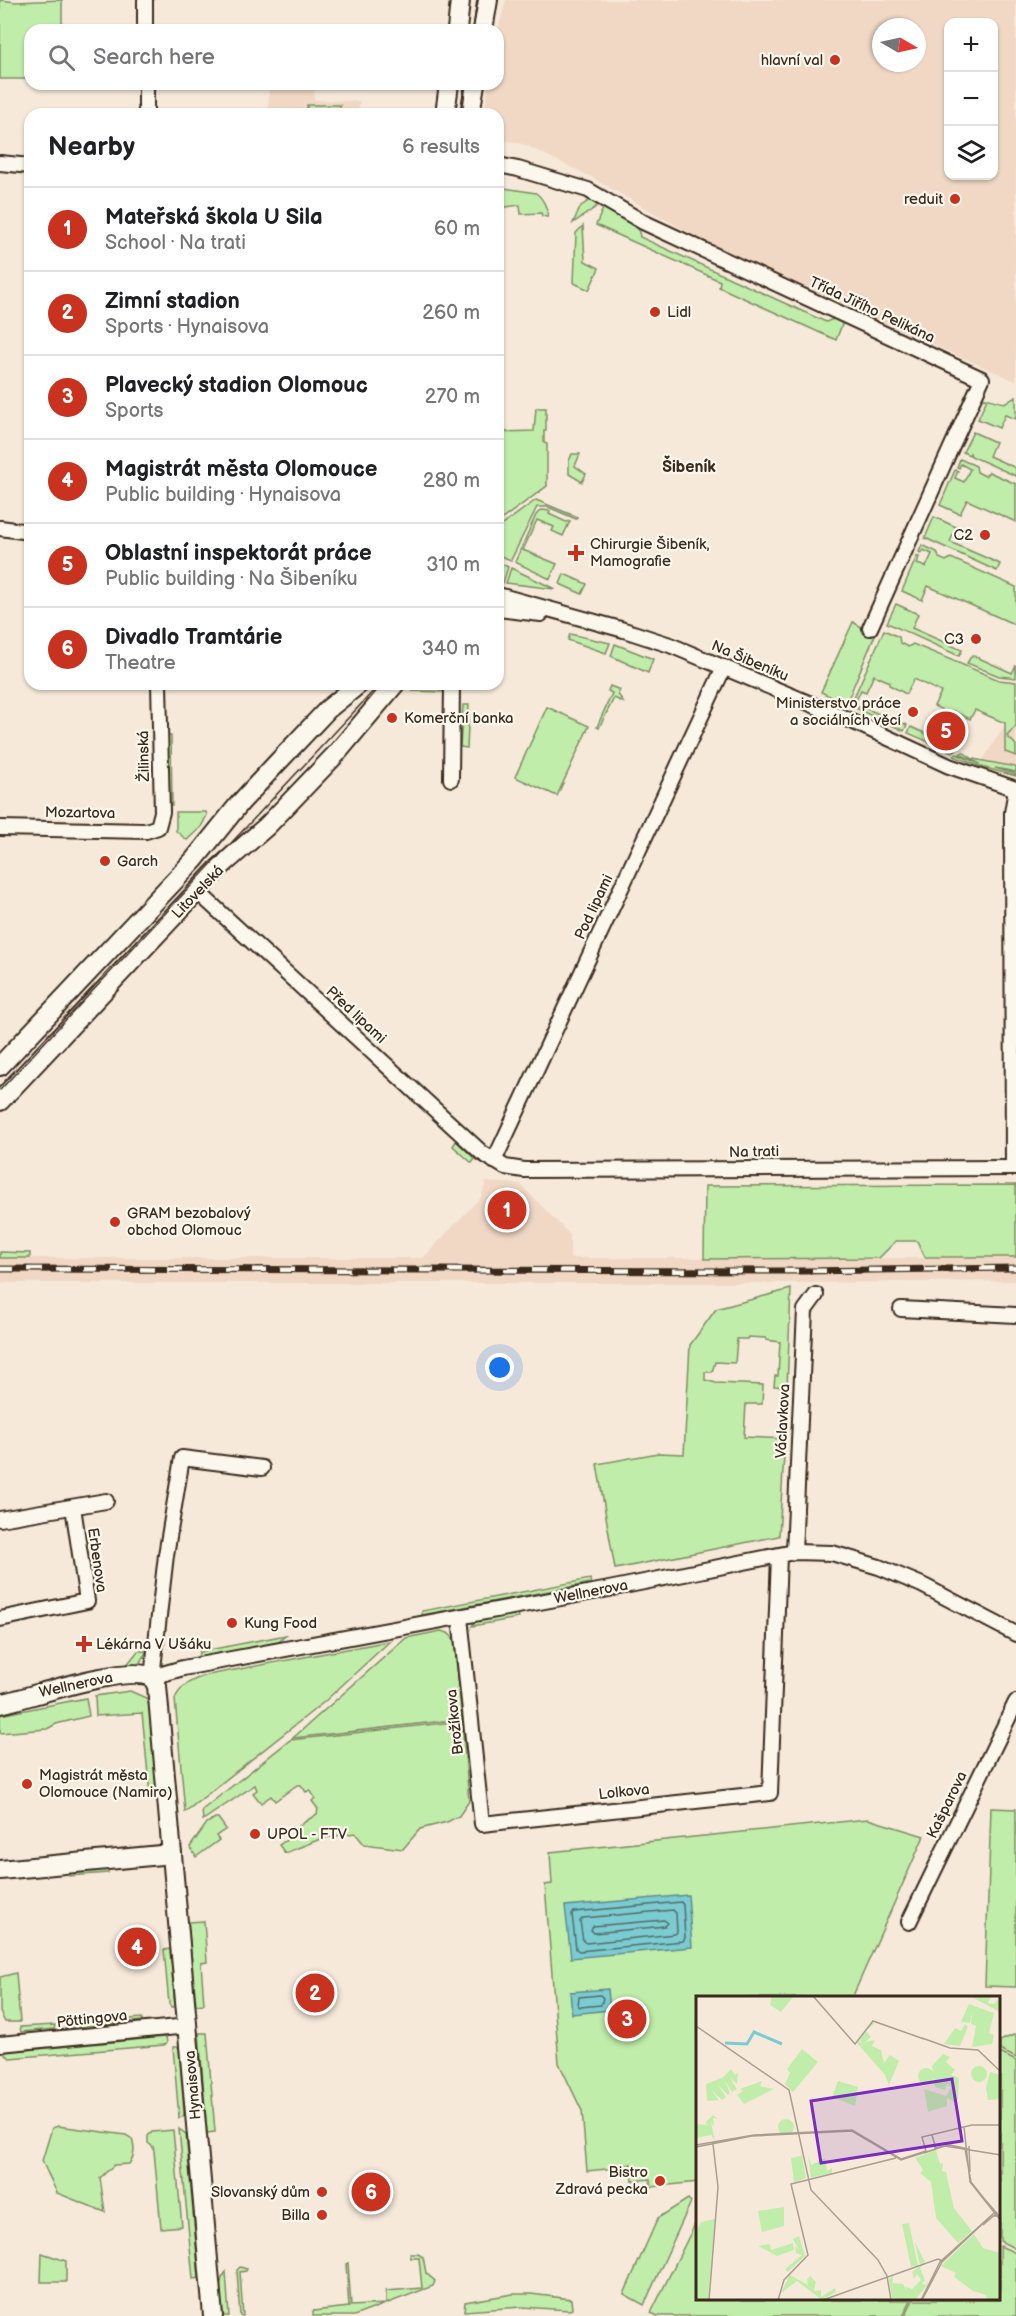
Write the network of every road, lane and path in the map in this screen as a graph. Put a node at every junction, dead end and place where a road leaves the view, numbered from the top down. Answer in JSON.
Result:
{"nodes":[{"id":1,"x":145,"y":0,"type":"edge"},
{"id":2,"x":460,"y":0,"type":"edge"},
{"id":3,"x":488,"y":0,"type":"edge"},
{"id":4,"x":146,"y":24,"type":"edge"},
{"id":5,"x":458,"y":24,"type":"edge"},
{"id":6,"x":484,"y":24,"type":"edge"},
{"id":7,"x":146,"y":90,"type":"edge"},
{"id":8,"x":448,"y":90,"type":"edge"},
{"id":9,"x":474,"y":90,"type":"edge"},
{"id":10,"x":146,"y":108,"type":"edge"},
{"id":11,"x":446,"y":108,"type":"edge"},
{"id":12,"x":471,"y":108,"type":"edge"},
{"id":13,"x":0,"y":163,"type":"edge"},
{"id":14,"x":24,"y":165,"type":"edge"},
{"id":15,"x":504,"y":166,"type":"edge"},
{"id":16,"x":0,"y":528,"type":"edge"},
{"id":17,"x":24,"y":531,"type":"edge"},
{"id":18,"x":504,"y":597,"type":"edge"},
{"id":19,"x":504,"y":610,"type":"edge"},
{"id":20,"x":561,"y":614,"type":"junction"},
{"id":21,"x":870,"y":628,"type":"dead end"},
{"id":22,"x":724,"y":667,"type":"junction"},
{"id":23,"x":159,"y":690,"type":"edge"},
{"id":24,"x":352,"y":690,"type":"edge"},
{"id":25,"x":390,"y":690,"type":"edge"},
{"id":26,"x":452,"y":690,"type":"edge"},
{"id":27,"x":450,"y":779,"type":"dead end"},
{"id":28,"x":1016,"y":789,"type":"edge"},
{"id":29,"x":158,"y":827,"type":"joint"},
{"id":30,"x":0,"y":828,"type":"edge"},
{"id":31,"x":198,"y":892,"type":"junction"},
{"id":32,"x":0,"y":1066,"type":"edge"},
{"id":33,"x":0,"y":1101,"type":"edge"},
{"id":34,"x":494,"y":1161,"type":"junction"},
{"id":35,"x":1014,"y":1167,"type":"edge"},
{"id":36,"x":816,"y":1295,"type":"dead end"},
{"id":37,"x":901,"y":1309,"type":"dead end"},
{"id":38,"x":1016,"y":1315,"type":"edge"},
{"id":39,"x":262,"y":1468,"type":"dead end"},
{"id":40,"x":106,"y":1501,"type":"dead end"},
{"id":41,"x":73,"y":1507,"type":"junction"},
{"id":42,"x":0,"y":1519,"type":"edge"},
{"id":43,"x":794,"y":1552,"type":"junction"},
{"id":44,"x":779,"y":1556,"type":"junction"},
{"id":45,"x":460,"y":1617,"type":"junction"},
{"id":46,"x":0,"y":1619,"type":"edge"},
{"id":47,"x":1016,"y":1634,"type":"edge"},
{"id":48,"x":152,"y":1677,"type":"junction"},
{"id":49,"x":1016,"y":1702,"type":"edge"},
{"id":50,"x":0,"y":1704,"type":"edge"},
{"id":51,"x":482,"y":1824,"type":"joint"},
{"id":52,"x":172,"y":1854,"type":"junction"},
{"id":53,"x":0,"y":1870,"type":"edge"},
{"id":54,"x":909,"y":1922,"type":"dead end"},
{"id":55,"x":188,"y":2026,"type":"junction"},
{"id":56,"x":5,"y":2044,"type":"edge"},
{"id":57,"x":213,"y":2316,"type":"edge"}],
"edges":[{"from":1,"to":4,"type":"street"},
{"from":2,"to":5,"type":"main road"},
{"from":3,"to":6,"type":"main road"},
{"from":7,"to":10,"type":"street"},
{"from":8,"to":11,"type":"main road"},
{"from":9,"to":12,"type":"main road"},
{"from":13,"to":14,"type":"street"},
{"from":15,"to":21,"type":"street","name":"Třída Jiřího Pelikána"},
{"from":16,"to":17,"type":"street"},
{"from":18,"to":20,"type":"street","name":"Na Šibeníku"},
{"from":19,"to":20,"type":"street"},
{"from":20,"to":22,"type":"street","name":"Na Šibeníku"},
{"from":22,"to":28,"type":"street","name":"Na Šibeníku"},
{"from":22,"to":34,"type":"street","name":"Pod lipami"},
{"from":23,"to":29,"type":"street","name":"Žilinská"},
{"from":24,"to":32,"type":"main road","name":"Litovelská"},
{"from":25,"to":31,"type":"main road","name":"Litovelská"},
{"from":26,"to":27,"type":"street"},
{"from":28,"to":35,"type":"street"},
{"from":29,"to":30,"type":"street","name":"Mozartova"},
{"from":31,"to":33,"type":"main road","name":"Litovelská"},
{"from":31,"to":34,"type":"street","name":"Před lipami"},
{"from":34,"to":35,"type":"street","name":"Na trati"},
{"from":36,"to":43,"type":"street","name":"Václavkova"},
{"from":37,"to":38,"type":"street"},
{"from":39,"to":48,"type":"street"},
{"from":40,"to":41,"type":"street"},
{"from":41,"to":42,"type":"street"},
{"from":41,"to":46,"type":"street","name":"Erbenova"},
{"from":43,"to":44,"type":"street","name":"Wellnerova"},
{"from":43,"to":47,"type":"street","name":"Wellnerova"},
{"from":44,"to":45,"type":"street","name":"Wellnerova"},
{"from":44,"to":51,"type":"street","name":"Lolkova"},
{"from":45,"to":48,"type":"street","name":"Wellnerova"},
{"from":45,"to":51,"type":"street","name":"Brožíkova"},
{"from":48,"to":50,"type":"main road","name":"Wellnerova"},
{"from":48,"to":52,"type":"main road","name":"Hynaisova"},
{"from":49,"to":54,"type":"street","name":"Kašparova"},
{"from":52,"to":53,"type":"main road"},
{"from":52,"to":55,"type":"main road","name":"Hynaisova"},
{"from":55,"to":56,"type":"street","name":"Pöttingova"},
{"from":55,"to":57,"type":"main road","name":"Hynaisova"}]}
